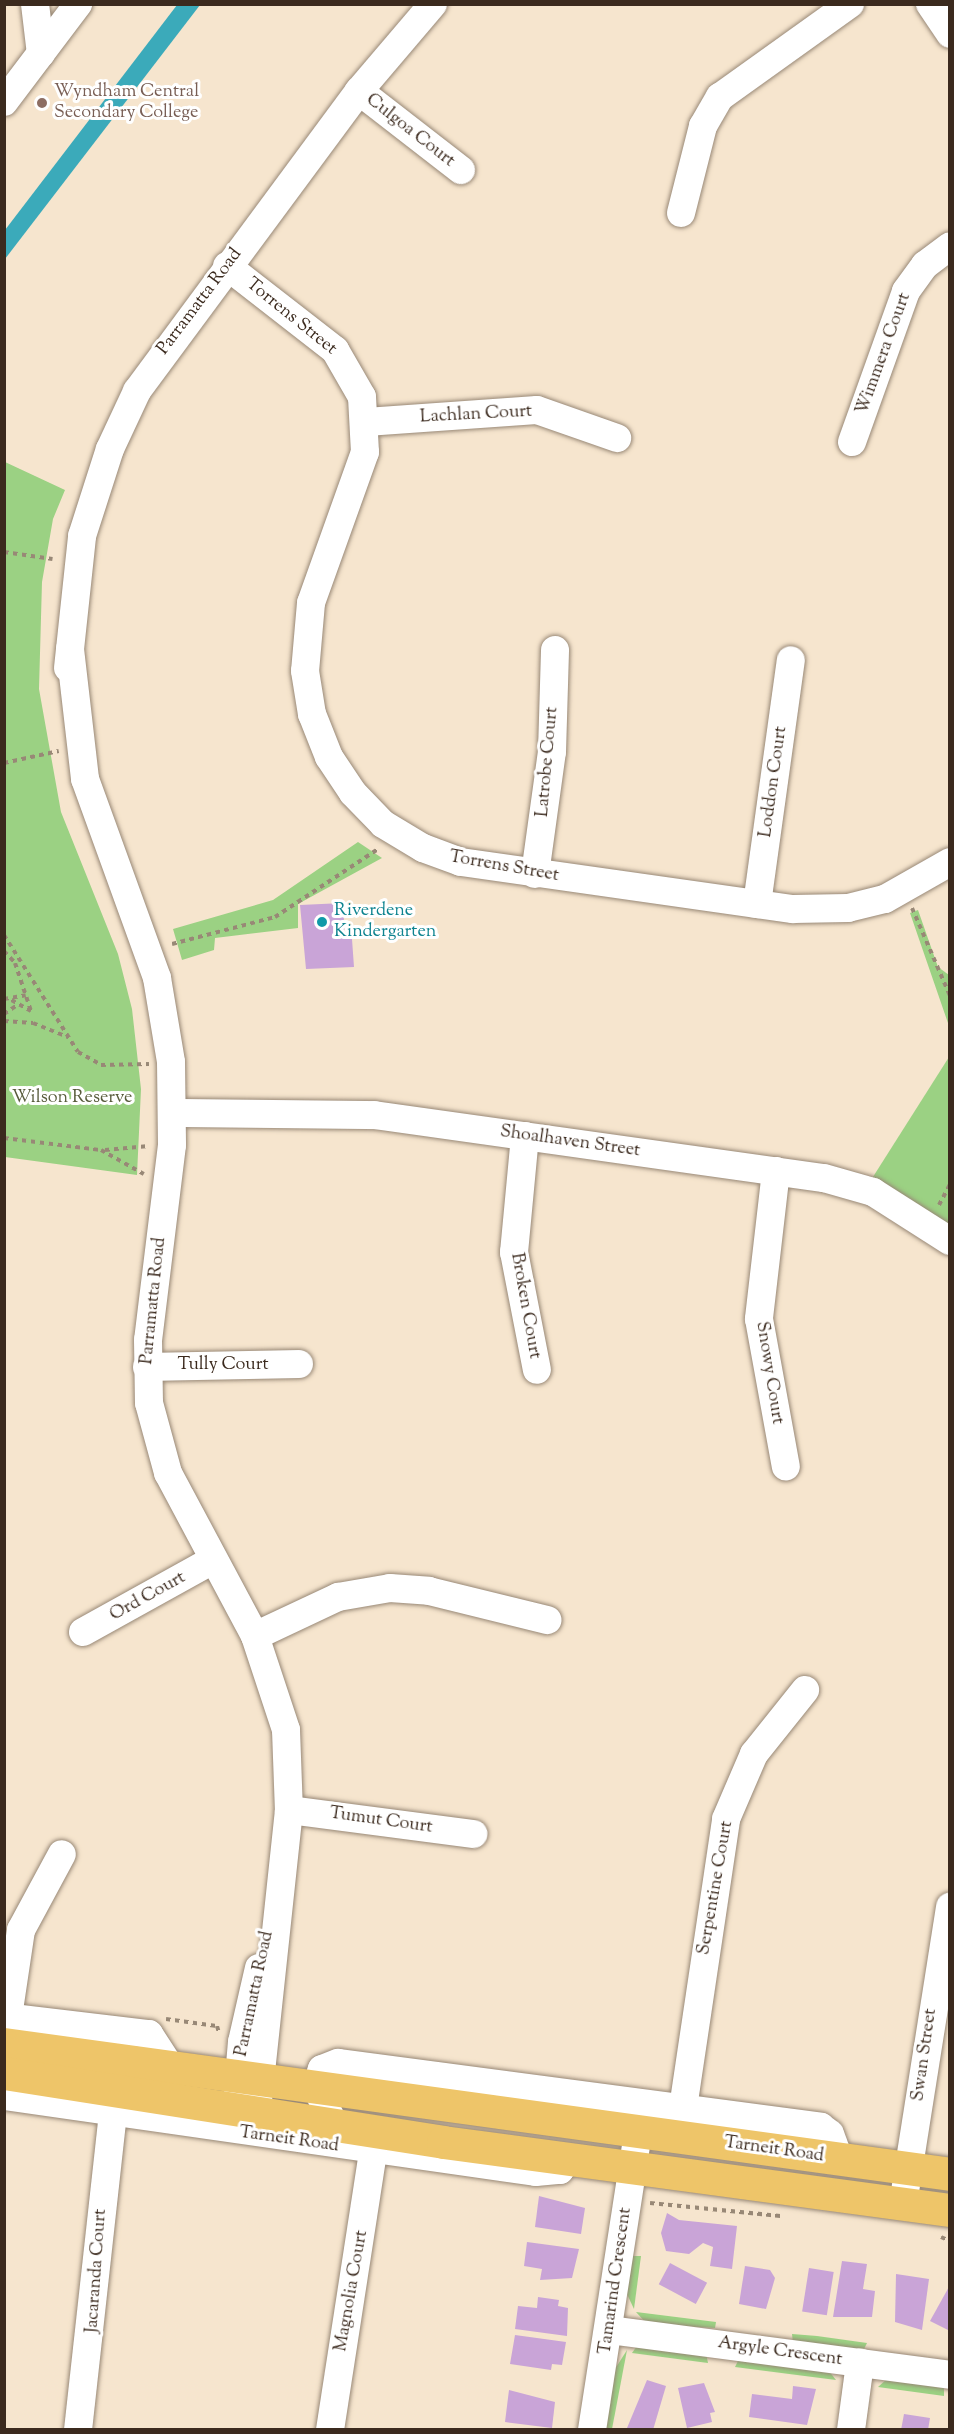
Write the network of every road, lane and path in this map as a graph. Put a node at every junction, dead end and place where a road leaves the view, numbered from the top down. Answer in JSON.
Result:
{"nodes":[{"id":1,"x":35,"y":4,"type":"edge"},
{"id":2,"x":78,"y":4,"type":"edge"},
{"id":3,"x":434,"y":4,"type":"edge"},
{"id":4,"x":850,"y":4,"type":"edge"},
{"id":5,"x":930,"y":4,"type":"edge"},
{"id":6,"x":950,"y":34,"type":"edge"},
{"id":7,"x":41,"y":54,"type":"junction"},
{"id":8,"x":359,"y":91,"type":"junction"},
{"id":9,"x":4,"y":102,"type":"edge"},
{"id":10,"x":461,"y":170,"type":"dead end"},
{"id":11,"x":681,"y":213,"type":"dead end"},
{"id":12,"x":950,"y":246,"type":"edge"},
{"id":13,"x":227,"y":266,"type":"junction"},
{"id":14,"x":366,"y":422,"type":"junction"},
{"id":15,"x":617,"y":438,"type":"dead end"},
{"id":16,"x":852,"y":442,"type":"dead end"},
{"id":17,"x":4,"y":552,"type":"edge"},
{"id":18,"x":52,"y":560,"type":"dead end"},
{"id":19,"x":70,"y":649,"type":"junction"},
{"id":20,"x":555,"y":650,"type":"dead end"},
{"id":21,"x":791,"y":660,"type":"dead end"},
{"id":22,"x":69,"y":749,"type":"junction"},
{"id":23,"x":4,"y":763,"type":"edge"},
{"id":24,"x":85,"y":779,"type":"junction"},
{"id":25,"x":380,"y":847,"type":"dead end"},
{"id":26,"x":950,"y":862,"type":"edge"},
{"id":27,"x":535,"y":874,"type":"junction"},
{"id":28,"x":906,"y":891,"type":"junction"},
{"id":29,"x":757,"y":904,"type":"junction"},
{"id":30,"x":4,"y":935,"type":"edge"},
{"id":31,"x":172,"y":944,"type":"dead end"},
{"id":32,"x":4,"y":951,"type":"edge"},
{"id":33,"x":26,"y":995,"type":"junction"},
{"id":34,"x":950,"y":996,"type":"edge"},
{"id":35,"x":4,"y":999,"type":"edge"},
{"id":36,"x":11,"y":1000,"type":"junction"},
{"id":37,"x":17,"y":1006,"type":"junction"},
{"id":38,"x":4,"y":1014,"type":"edge"},
{"id":39,"x":4,"y":1020,"type":"edge"},
{"id":40,"x":69,"y":1037,"type":"junction"},
{"id":41,"x":171,"y":1062,"type":"junction"},
{"id":42,"x":173,"y":1113,"type":"junction"},
{"id":43,"x":525,"y":1136,"type":"junction"},
{"id":44,"x":4,"y":1138,"type":"edge"},
{"id":45,"x":172,"y":1145,"type":"junction"},
{"id":46,"x":101,"y":1150,"type":"junction"},
{"id":47,"x":776,"y":1170,"type":"junction"},
{"id":48,"x":950,"y":1184,"type":"edge"},
{"id":49,"x":166,"y":1196,"type":"junction"},
{"id":50,"x":943,"y":1208,"type":"dead end"},
{"id":51,"x":950,"y":1241,"type":"edge"},
{"id":52,"x":299,"y":1364,"type":"dead end"},
{"id":53,"x":147,"y":1367,"type":"junction"},
{"id":54,"x":537,"y":1370,"type":"dead end"},
{"id":55,"x":786,"y":1467,"type":"dead end"},
{"id":56,"x":213,"y":1560,"type":"junction"},
{"id":57,"x":547,"y":1620,"type":"dead end"},
{"id":58,"x":83,"y":1632,"type":"dead end"},
{"id":59,"x":255,"y":1636,"type":"junction"},
{"id":60,"x":805,"y":1690,"type":"dead end"},
{"id":61,"x":289,"y":1810,"type":"junction"},
{"id":62,"x":473,"y":1834,"type":"dead end"},
{"id":63,"x":63,"y":1854,"type":"dead end"},
{"id":64,"x":950,"y":1907,"type":"edge"},
{"id":65,"x":6,"y":2026,"type":"edge"},
{"id":66,"x":4,"y":2073,"type":"edge"},
{"id":67,"x":250,"y":2078,"type":"junction"},
{"id":68,"x":316,"y":2087,"type":"junction"},
{"id":69,"x":4,"y":2096,"type":"edge"},
{"id":70,"x":683,"y":2108,"type":"junction"},
{"id":71,"x":246,"y":2111,"type":"junction"},
{"id":72,"x":113,"y":2113,"type":"junction"},
{"id":73,"x":333,"y":2122,"type":"junction"},
{"id":74,"x":573,"y":2123,"type":"junction"},
{"id":75,"x":638,"y":2132,"type":"junction"},
{"id":76,"x":373,"y":2152,"type":"junction"},
{"id":77,"x":568,"y":2158,"type":"junction"},
{"id":78,"x":839,"y":2159,"type":"junction"},
{"id":79,"x":633,"y":2167,"type":"junction"},
{"id":80,"x":909,"y":2168,"type":"junction"},
{"id":81,"x":950,"y":2174,"type":"edge"},
{"id":82,"x":903,"y":2204,"type":"junction"},
{"id":83,"x":950,"y":2210,"type":"edge"},
{"id":84,"x":609,"y":2330,"type":"junction"},
{"id":85,"x":860,"y":2363,"type":"junction"},
{"id":86,"x":950,"y":2375,"type":"edge"},
{"id":87,"x":78,"y":2430,"type":"edge"},
{"id":88,"x":330,"y":2430,"type":"edge"},
{"id":89,"x":592,"y":2430,"type":"edge"},
{"id":90,"x":850,"y":2430,"type":"edge"}],
"edges":[{"from":1,"to":7,"type":"street"},
{"from":2,"to":7,"type":"street"},
{"from":3,"to":8,"type":"street","name":"Parramatta Road"},
{"from":4,"to":11,"type":"street"},
{"from":5,"to":6,"type":"street"},
{"from":7,"to":9,"type":"street"},
{"from":8,"to":10,"type":"street","name":"Culgoa Court"},
{"from":8,"to":13,"type":"street","name":"Parramatta Road"},
{"from":12,"to":16,"type":"street","name":"Wimmera Court"},
{"from":13,"to":14,"type":"street","name":"Torrens Street"},
{"from":13,"to":19,"type":"street","name":"Parramatta Road"},
{"from":14,"to":15,"type":"street","name":"Lachlan Court"},
{"from":14,"to":27,"type":"street","name":"Torrens Street"},
{"from":17,"to":18,"type":"path"},
{"from":19,"to":22,"type":"street","name":"Parramatta Road"},
{"from":19,"to":24,"type":"street","name":"Parramatta Road"},
{"from":20,"to":27,"type":"street","name":"Latrobe Court"},
{"from":21,"to":29,"type":"street","name":"Loddon Court"},
{"from":22,"to":23,"type":"path"},
{"from":22,"to":24,"type":"street","name":"Parramatta Road"},
{"from":24,"to":41,"type":"street","name":"Parramatta Road"},
{"from":25,"to":31,"type":"path"},
{"from":26,"to":28,"type":"street","name":"Torrens Street"},
{"from":27,"to":29,"type":"street","name":"Torrens Street"},
{"from":28,"to":29,"type":"street","name":"Torrens Street"},
{"from":28,"to":34,"type":"path"},
{"from":30,"to":40,"type":"path"},
{"from":32,"to":33,"type":"path"},
{"from":33,"to":36,"type":"path"},
{"from":33,"to":37,"type":"path"},
{"from":35,"to":36,"type":"path"},
{"from":36,"to":37,"type":"path"},
{"from":37,"to":38,"type":"path"},
{"from":39,"to":40,"type":"path"},
{"from":40,"to":41,"type":"path"},
{"from":41,"to":42,"type":"street","name":"Parramatta Road"},
{"from":42,"to":43,"type":"street","name":"Shoalhaven Street"},
{"from":42,"to":45,"type":"street","name":"Parramatta Road"},
{"from":43,"to":47,"type":"street","name":"Shoalhaven Street"},
{"from":43,"to":54,"type":"street","name":"Broken Court"},
{"from":44,"to":46,"type":"path"},
{"from":45,"to":46,"type":"path"},
{"from":45,"to":49,"type":"street","name":"Parramatta Road"},
{"from":46,"to":49,"type":"path"},
{"from":47,"to":51,"type":"street","name":"Shoalhaven Street"},
{"from":47,"to":55,"type":"street","name":"Snowy Court"},
{"from":48,"to":50,"type":"path"},
{"from":49,"to":53,"type":"street","name":"Parramatta Road"},
{"from":52,"to":53,"type":"street","name":"Tully Court"},
{"from":53,"to":56,"type":"street","name":"Parramatta Road"},
{"from":56,"to":58,"type":"street","name":"Ord Court"},
{"from":56,"to":59,"type":"street","name":"Parramatta Road"},
{"from":57,"to":59,"type":"street"},
{"from":59,"to":61,"type":"street","name":"Parramatta Road"},
{"from":60,"to":70,"type":"street","name":"Serpentine Court"},
{"from":61,"to":62,"type":"street","name":"Tumut Court"},
{"from":61,"to":67,"type":"street","name":"Parramatta Road"},
{"from":63,"to":65,"type":"street"},
{"from":64,"to":80,"type":"street","name":"Swan Street"},
{"from":65,"to":67,"type":"main road","name":"Tarneit Road"},
{"from":66,"to":71,"type":"main road","name":"Tarneit Road"},
{"from":67,"to":68,"type":"main road","name":"Tarneit Road"},
{"from":67,"to":71,"type":"street","name":"Parramatta Road"},
{"from":68,"to":70,"type":"street","name":"Tarneit Road"},
{"from":68,"to":73,"type":"street","name":"Tarneit Road"},
{"from":68,"to":74,"type":"main road","name":"Tarneit Road"},
{"from":69,"to":72,"type":"street","name":"Tarneit Road"},
{"from":70,"to":78,"type":"street","name":"Tarneit Road"},
{"from":71,"to":73,"type":"main road","name":"Tarneit Road"},
{"from":72,"to":76,"type":"street","name":"Tarneit Road"},
{"from":72,"to":87,"type":"street","name":"Jacaranda Court"},
{"from":73,"to":77,"type":"main road","name":"Tarneit Road"},
{"from":74,"to":75,"type":"main road","name":"Tarneit Road"},
{"from":74,"to":77,"type":"main road"},
{"from":75,"to":78,"type":"main road","name":"Tarneit Road"},
{"from":75,"to":79,"type":"street","name":"Tamarind Crescent"},
{"from":76,"to":77,"type":"street","name":"Tarneit Road"},
{"from":76,"to":88,"type":"street","name":"Magnolia Court"},
{"from":77,"to":79,"type":"main road","name":"Tarneit Road"},
{"from":78,"to":80,"type":"main road","name":"Tarneit Road"},
{"from":79,"to":82,"type":"main road","name":"Tarneit Road"},
{"from":79,"to":84,"type":"street","name":"Tamarind Crescent"},
{"from":80,"to":81,"type":"main road","name":"Tarneit Road"},
{"from":80,"to":82,"type":"street","name":"Swan Street"},
{"from":82,"to":83,"type":"main road","name":"Tarneit Road"},
{"from":84,"to":85,"type":"street","name":"Argyle Crescent"},
{"from":84,"to":89,"type":"street","name":"Tamarind Crescent"},
{"from":85,"to":86,"type":"street","name":"Argyle Crescent"},
{"from":85,"to":90,"type":"street"}]}
